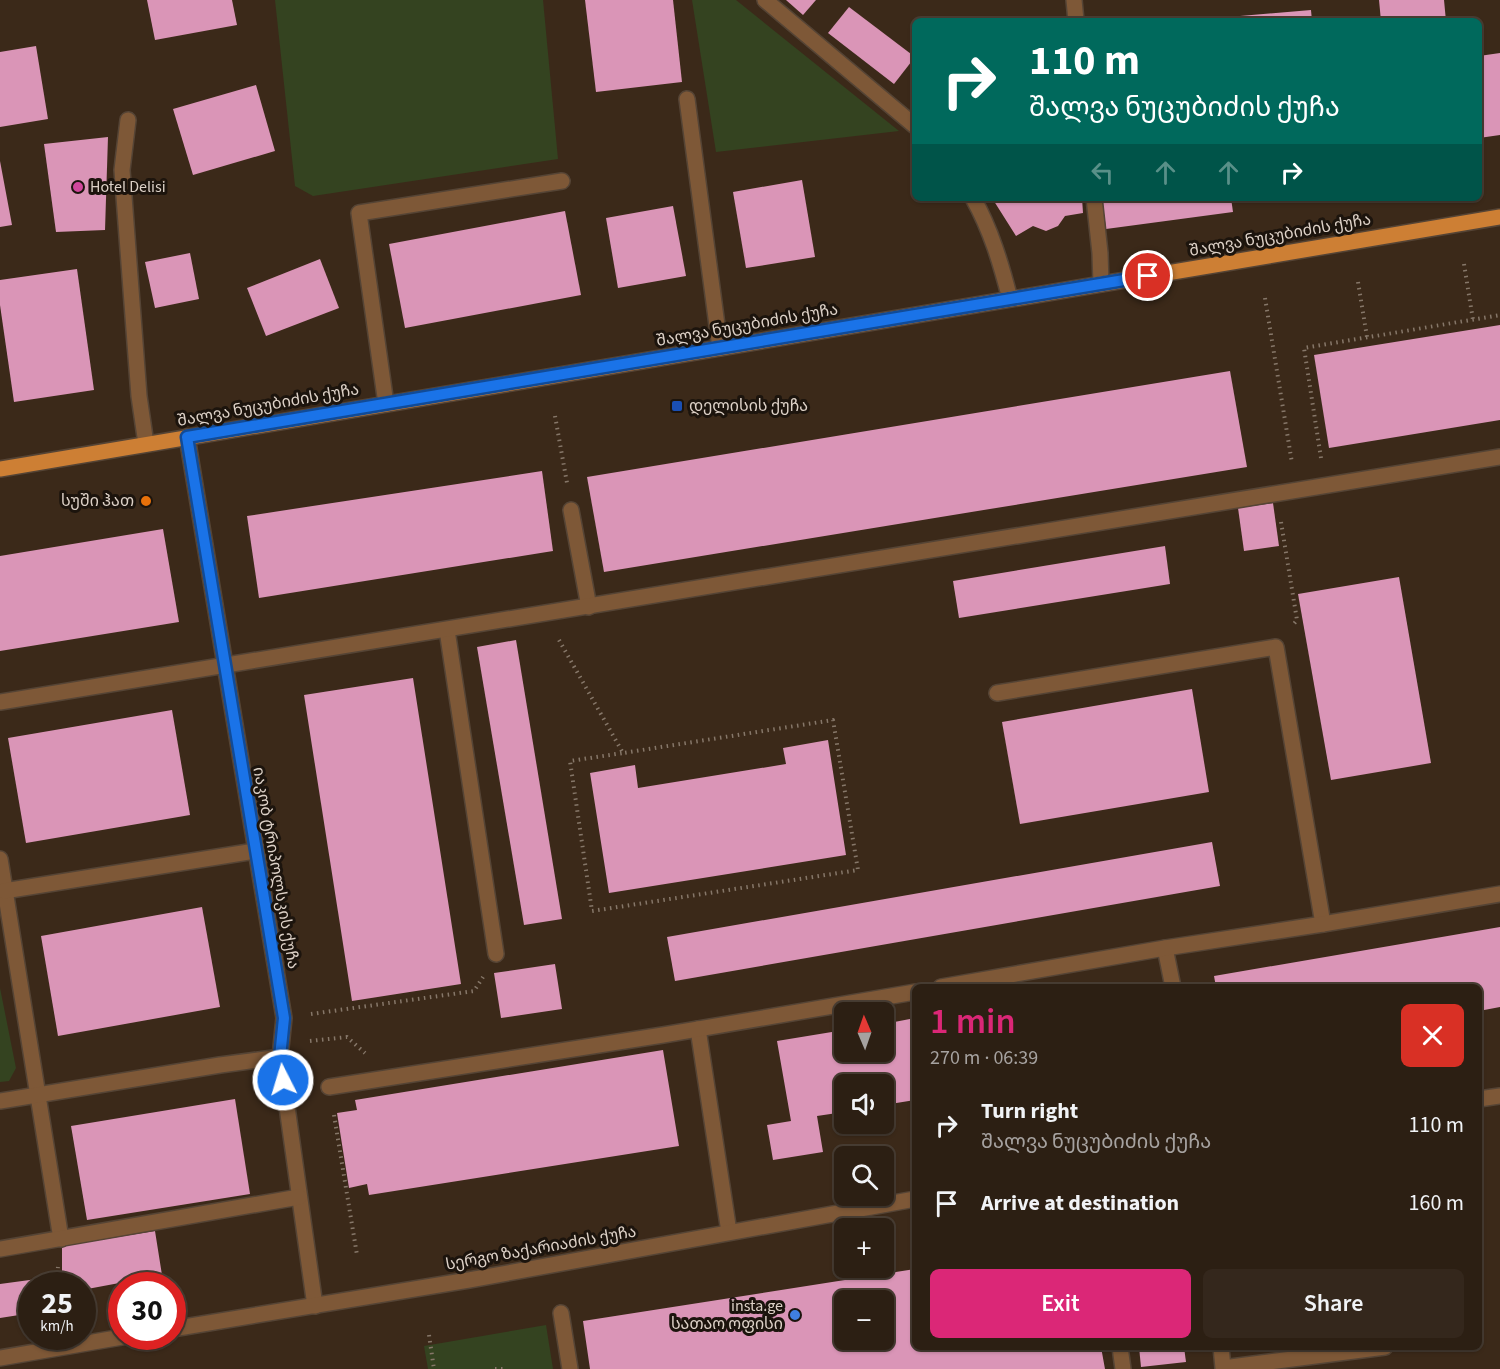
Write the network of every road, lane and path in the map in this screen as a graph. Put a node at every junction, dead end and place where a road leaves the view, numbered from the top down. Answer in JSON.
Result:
{"nodes":[{"id":1,"x":765,"y":0,"type":"edge"},
{"id":2,"x":1074,"y":0,"type":"edge"},
{"id":3,"x":1076,"y":18,"type":"edge"},
{"id":4,"x":687,"y":99,"type":"dead end"},
{"id":5,"x":128,"y":120,"type":"dead end"},
{"id":6,"x":912,"y":123,"type":"edge"},
{"id":7,"x":562,"y":181,"type":"dead end"},
{"id":8,"x":975,"y":201,"type":"edge"},
{"id":9,"x":1094,"y":201,"type":"edge"},
{"id":10,"x":1500,"y":217,"type":"edge"},
{"id":11,"x":1464,"y":264,"type":"dead end"},
{"id":12,"x":1358,"y":282,"type":"dead end"},
{"id":13,"x":1101,"y":284,"type":"junction"},
{"id":14,"x":1265,"y":298,"type":"dead end"},
{"id":15,"x":1010,"y":299,"type":"junction"},
{"id":16,"x":1500,"y":315,"type":"edge"},
{"id":17,"x":1473,"y":320,"type":"junction"},
{"id":18,"x":1367,"y":337,"type":"junction"},
{"id":19,"x":720,"y":348,"type":"junction"},
{"id":20,"x":386,"y":404,"type":"junction"},
{"id":21,"x":555,"y":416,"type":"dead end"},
{"id":22,"x":187,"y":437,"type":"junction"},
{"id":23,"x":146,"y":444,"type":"junction"},
{"id":24,"x":1500,"y":457,"type":"edge"},
{"id":25,"x":0,"y":469,"type":"edge"},
{"id":26,"x":1325,"y":486,"type":"junction"},
{"id":27,"x":1297,"y":491,"type":"junction"},
{"id":28,"x":1277,"y":494,"type":"junction"},
{"id":29,"x":571,"y":510,"type":"joint"},
{"id":30,"x":589,"y":607,"type":"junction"},
{"id":31,"x":552,"y":613,"type":"junction"},
{"id":32,"x":447,"y":630,"type":"junction"},
{"id":33,"x":1276,"y":647,"type":"junction"},
{"id":34,"x":224,"y":666,"type":"junction"},
{"id":35,"x":997,"y":693,"type":"dead end"},
{"id":36,"x":0,"y":702,"type":"edge"},
{"id":37,"x":623,"y":753,"type":"junction"},
{"id":38,"x":255,"y":851,"type":"junction"},
{"id":39,"x":0,"y":859,"type":"edge"},
{"id":40,"x":4,"y":891,"type":"junction"},
{"id":41,"x":1500,"y":894,"type":"edge"},
{"id":42,"x":1323,"y":924,"type":"junction"},
{"id":43,"x":1165,"y":948,"type":"junction"},
{"id":44,"x":496,"y":954,"type":"joint"},
{"id":45,"x":958,"y":984,"type":"edge"},
{"id":46,"x":1172,"y":984,"type":"edge"},
{"id":47,"x":912,"y":993,"type":"edge"},
{"id":48,"x":284,"y":1018,"type":"junction"},
{"id":49,"x":698,"y":1029,"type":"junction"},
{"id":50,"x":280,"y":1051,"type":"junction"},
{"id":51,"x":392,"y":1078,"type":"junction"},
{"id":52,"x":329,"y":1087,"type":"joint"},
{"id":53,"x":37,"y":1095,"type":"junction"},
{"id":54,"x":1500,"y":1096,"type":"edge"},
{"id":55,"x":1482,"y":1099,"type":"edge"},
{"id":56,"x":0,"y":1101,"type":"edge"},
{"id":57,"x":298,"y":1197,"type":"junction"},
{"id":58,"x":912,"y":1200,"type":"edge"},
{"id":59,"x":729,"y":1232,"type":"junction"},
{"id":60,"x":61,"y":1239,"type":"junction"},
{"id":61,"x":0,"y":1249,"type":"edge"},
{"id":62,"x":357,"y":1255,"type":"dead end"},
{"id":63,"x":315,"y":1306,"type":"junction"},
{"id":64,"x":561,"y":1313,"type":"dead end"},
{"id":65,"x":186,"y":1327,"type":"edge"},
{"id":66,"x":429,"y":1335,"type":"dead end"},
{"id":67,"x":108,"y":1339,"type":"edge"},
{"id":68,"x":1120,"y":1350,"type":"edge"},
{"id":69,"x":1221,"y":1350,"type":"edge"},
{"id":70,"x":1362,"y":1350,"type":"edge"},
{"id":71,"x":0,"y":1358,"type":"edge"},
{"id":72,"x":434,"y":1369,"type":"edge"},
{"id":73,"x":495,"y":1369,"type":"edge"},
{"id":74,"x":503,"y":1369,"type":"edge"},
{"id":75,"x":570,"y":1369,"type":"edge"},
{"id":76,"x":1123,"y":1369,"type":"edge"}],
"edges":[{"from":1,"to":6,"type":"street"},
{"from":2,"to":3,"type":"street"},
{"from":4,"to":19,"type":"street"},
{"from":5,"to":23,"type":"street"},
{"from":7,"to":20,"type":"street"},
{"from":8,"to":15,"type":"street"},
{"from":9,"to":13,"type":"street"},
{"from":10,"to":13,"type":"main road","name":"შალვა ნუცუბიძის ქუჩა"},
{"from":11,"to":17,"type":"path"},
{"from":12,"to":18,"type":"path"},
{"from":13,"to":15,"type":"main road","name":"შალვა ნუცუბიძის ქუჩა"},
{"from":14,"to":27,"type":"path"},
{"from":15,"to":19,"type":"main road","name":"შალვა ნუცუბიძის ქუჩა"},
{"from":16,"to":17,"type":"path"},
{"from":17,"to":18,"type":"path"},
{"from":18,"to":26,"type":"path"},
{"from":19,"to":20,"type":"main road","name":"შალვა ნუცუბიძის ქუჩა"},
{"from":20,"to":22,"type":"main road","name":"შალვა ნუცუბიძის ქუჩა"},
{"from":21,"to":29,"type":"path"},
{"from":22,"to":23,"type":"main road","name":"შალვა ნუცუბიძის ქუჩა"},
{"from":22,"to":34,"type":"street","name":"იაკობ ტრიპოლსკის ქუჩა"},
{"from":23,"to":25,"type":"main road","name":"შალვა ნუცუბიძის ქუჩა"},
{"from":24,"to":26,"type":"street"},
{"from":26,"to":27,"type":"street"},
{"from":27,"to":28,"type":"street"},
{"from":28,"to":30,"type":"street"},
{"from":28,"to":33,"type":"path"},
{"from":29,"to":30,"type":"street"},
{"from":30,"to":31,"type":"street"},
{"from":31,"to":32,"type":"street"},
{"from":31,"to":37,"type":"path"},
{"from":32,"to":34,"type":"street"},
{"from":32,"to":44,"type":"street"},
{"from":33,"to":35,"type":"street"},
{"from":33,"to":42,"type":"street"},
{"from":34,"to":36,"type":"street"},
{"from":34,"to":38,"type":"street","name":"იაკობ ტრიპოლსკის ქუჩა"},
{"from":37,"to":37,"type":"path"},
{"from":38,"to":40,"type":"street"},
{"from":38,"to":48,"type":"street","name":"იაკობ ტრიპოლსკის ქუჩა"},
{"from":39,"to":40,"type":"street"},
{"from":40,"to":53,"type":"street"},
{"from":41,"to":42,"type":"street"},
{"from":42,"to":43,"type":"street"},
{"from":43,"to":45,"type":"street"},
{"from":43,"to":46,"type":"street"},
{"from":44,"to":48,"type":"path"},
{"from":47,"to":49,"type":"street"},
{"from":48,"to":50,"type":"street","name":"იაკობ ტრიპოლსკის ქუჩა"},
{"from":49,"to":51,"type":"street"},
{"from":49,"to":59,"type":"street"},
{"from":50,"to":51,"type":"path"},
{"from":50,"to":53,"type":"street"},
{"from":50,"to":57,"type":"street","name":"იაკობ ტრიპოლსკის ქუჩა"},
{"from":51,"to":52,"type":"street"},
{"from":52,"to":62,"type":"path"},
{"from":53,"to":56,"type":"street"},
{"from":53,"to":60,"type":"street"},
{"from":54,"to":55,"type":"street"},
{"from":57,"to":60,"type":"street"},
{"from":57,"to":63,"type":"street","name":"იაკობ ტრიპოლსკის ქუჩა"},
{"from":58,"to":59,"type":"street","name":"სერგო ზაქარიაძის ქუჩა"},
{"from":59,"to":63,"type":"street","name":"სერგო ზაქარიაძის ქუჩა"},
{"from":60,"to":61,"type":"street"},
{"from":63,"to":65,"type":"street","name":"სერგო ზაქარიაძის ქუჩა"},
{"from":64,"to":75,"type":"street"},
{"from":66,"to":72,"type":"path"},
{"from":67,"to":71,"type":"street"},
{"from":68,"to":76,"type":"street"},
{"from":69,"to":70,"type":"street"},
{"from":73,"to":74,"type":"path"}]}
